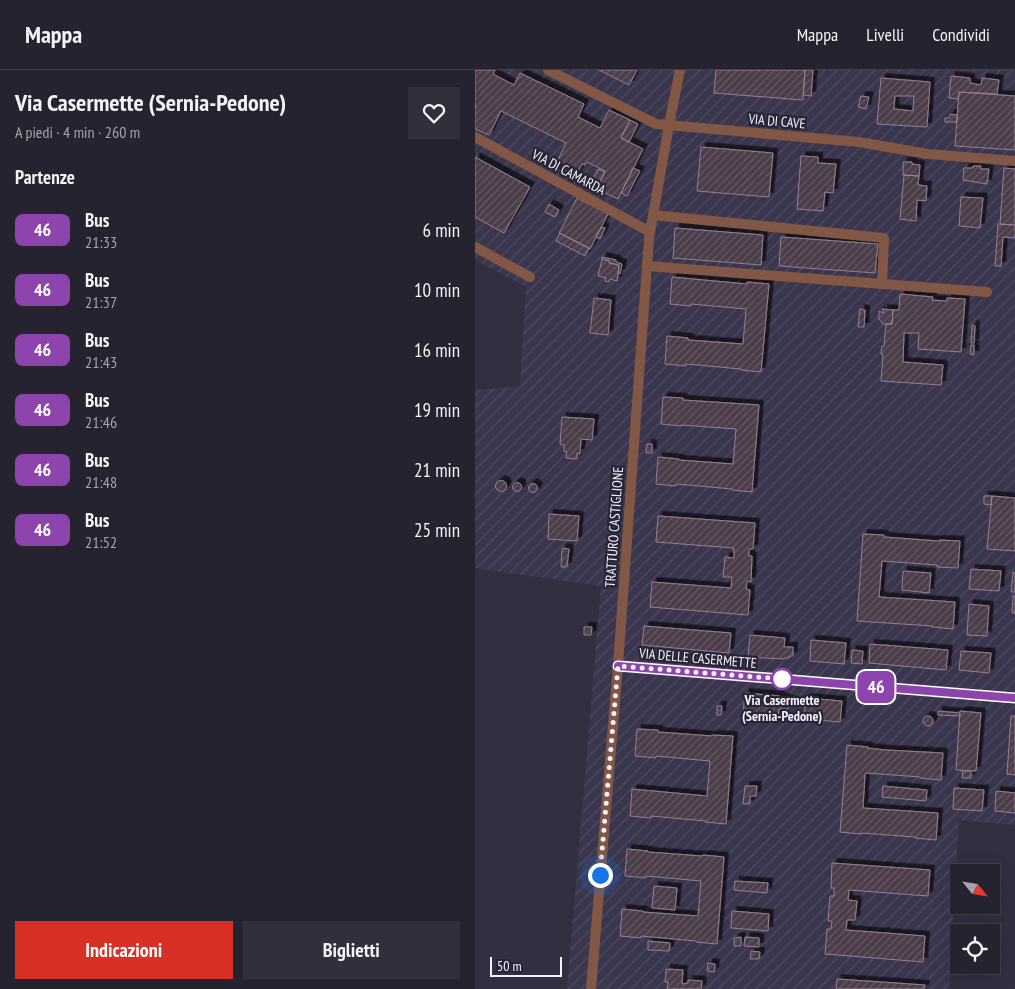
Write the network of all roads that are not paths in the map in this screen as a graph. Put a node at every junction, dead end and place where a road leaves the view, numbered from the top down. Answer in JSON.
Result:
{"nodes":[{"id":1,"x":548,"y":70,"type":"edge"},
{"id":2,"x":680,"y":70,"type":"edge"},
{"id":3,"x":669,"y":125,"type":"junction"},
{"id":4,"x":475,"y":137,"type":"edge"},
{"id":5,"x":1015,"y":160,"type":"edge"},
{"id":6,"x":653,"y":215,"type":"junction"},
{"id":7,"x":650,"y":232,"type":"junction"},
{"id":8,"x":475,"y":247,"type":"edge"},
{"id":9,"x":647,"y":266,"type":"junction"},
{"id":10,"x":529,"y":277,"type":"dead end"},
{"id":11,"x":882,"y":284,"type":"junction"},
{"id":12,"x":987,"y":292,"type":"dead end"},
{"id":13,"x":618,"y":666,"type":"junction"},
{"id":14,"x":1015,"y":698,"type":"edge"},
{"id":15,"x":591,"y":989,"type":"edge"}],
"edges":[{"from":1,"to":3,"type":"street","name":"VIA DI CAVE"},
{"from":2,"to":3,"type":"street","name":"TRATTURO CASTIGLIONE"},
{"from":3,"to":5,"type":"street","name":"VIA DI CAVE"},
{"from":3,"to":6,"type":"street","name":"TRATTURO CASTIGLIONE"},
{"from":4,"to":7,"type":"street","name":"VIA DI CAMARDA"},
{"from":6,"to":7,"type":"street","name":"TRATTURO CASTIGLIONE"},
{"from":6,"to":11,"type":"street"},
{"from":7,"to":9,"type":"street","name":"TRATTURO CASTIGLIONE"},
{"from":8,"to":10,"type":"street"},
{"from":9,"to":11,"type":"street"},
{"from":9,"to":13,"type":"street","name":"TRATTURO CASTIGLIONE"},
{"from":11,"to":12,"type":"street"},
{"from":13,"to":14,"type":"street","name":"VIA DELLE CASERMETTE"},
{"from":13,"to":15,"type":"street","name":"TRATTURO CASTIGLIONE"}]}
